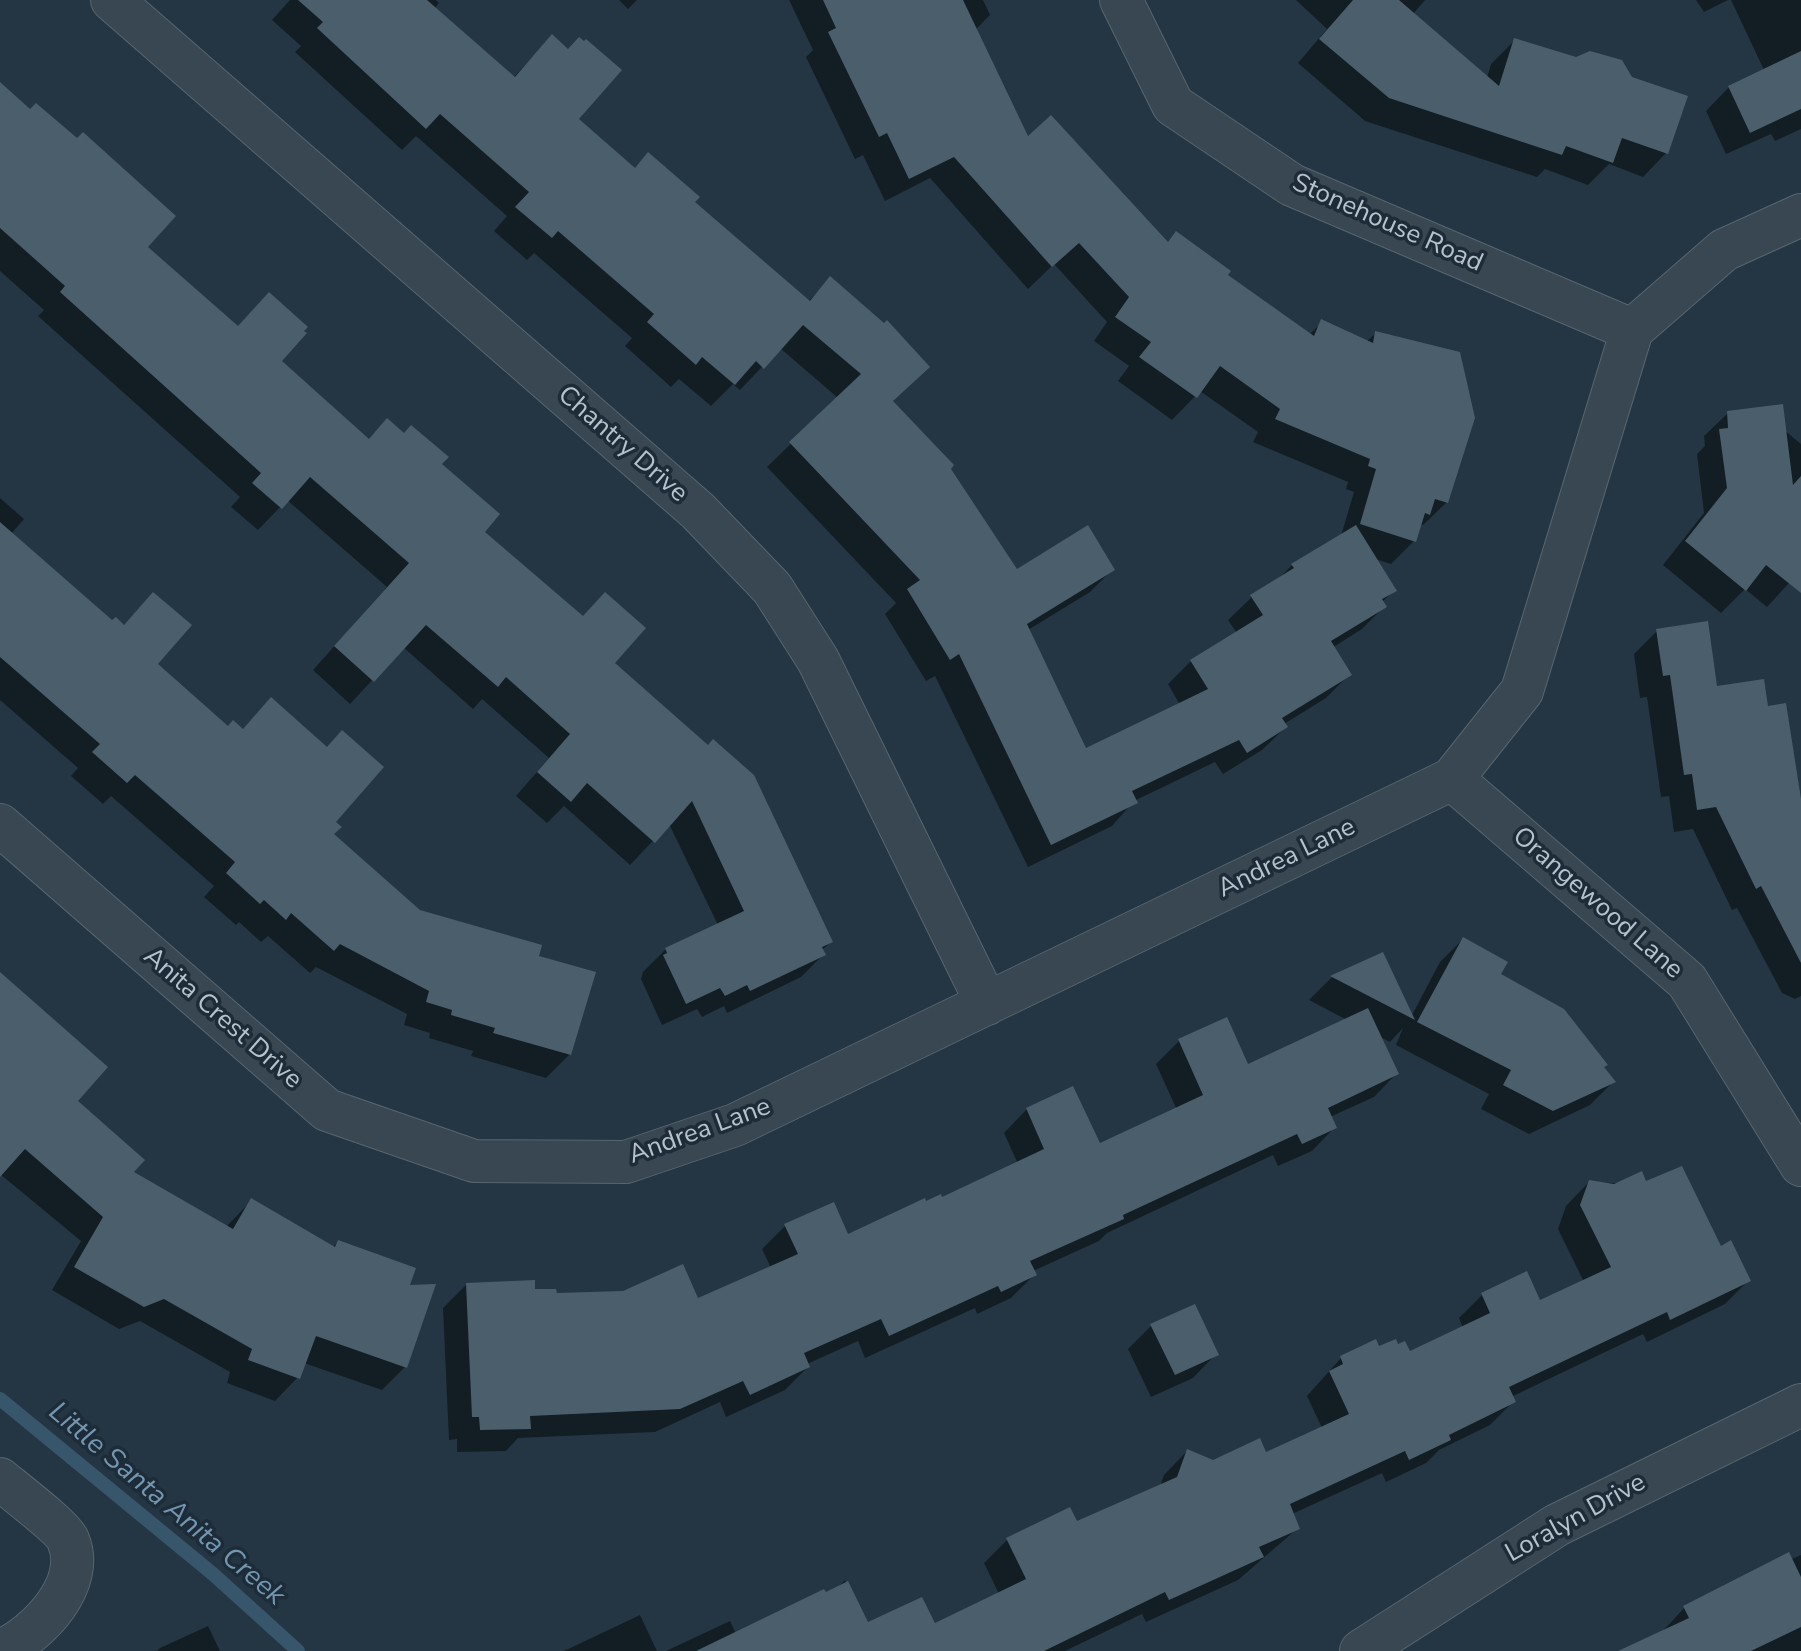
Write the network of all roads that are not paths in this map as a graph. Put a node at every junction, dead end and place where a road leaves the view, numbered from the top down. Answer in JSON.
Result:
{"nodes":[{"id":1,"x":112,"y":0,"type":"edge"},
{"id":2,"x":1121,"y":0,"type":"edge"},
{"id":3,"x":1801,"y":215,"type":"edge"},
{"id":4,"x":1632,"y":330,"type":"junction"},
{"id":5,"x":1452,"y":779,"type":"junction"},
{"id":6,"x":0,"y":825,"type":"edge"},
{"id":7,"x":987,"y":1004,"type":"junction"},
{"id":8,"x":474,"y":1161,"type":"joint"},
{"id":9,"x":1801,"y":1165,"type":"edge"},
{"id":10,"x":1801,"y":1405,"type":"edge"},
{"id":11,"x":0,"y":1479,"type":"edge"},
{"id":12,"x":1,"y":1651,"type":"edge"},
{"id":13,"x":1361,"y":1651,"type":"edge"}],
"edges":[{"from":1,"to":7,"type":"street","name":"Chantry Drive"},
{"from":2,"to":4,"type":"street","name":"Stonehouse Road"},
{"from":3,"to":4,"type":"street"},
{"from":4,"to":5,"type":"street","name":"Andrea Lane"},
{"from":5,"to":7,"type":"street","name":"Andrea Lane"},
{"from":5,"to":9,"type":"street","name":"Orangewood Lane"},
{"from":6,"to":8,"type":"street","name":"Anita Crest Drive"},
{"from":7,"to":8,"type":"street","name":"Andrea Lane"},
{"from":10,"to":13,"type":"street","name":"Loralyn Drive"},
{"from":11,"to":12,"type":"street"}]}
